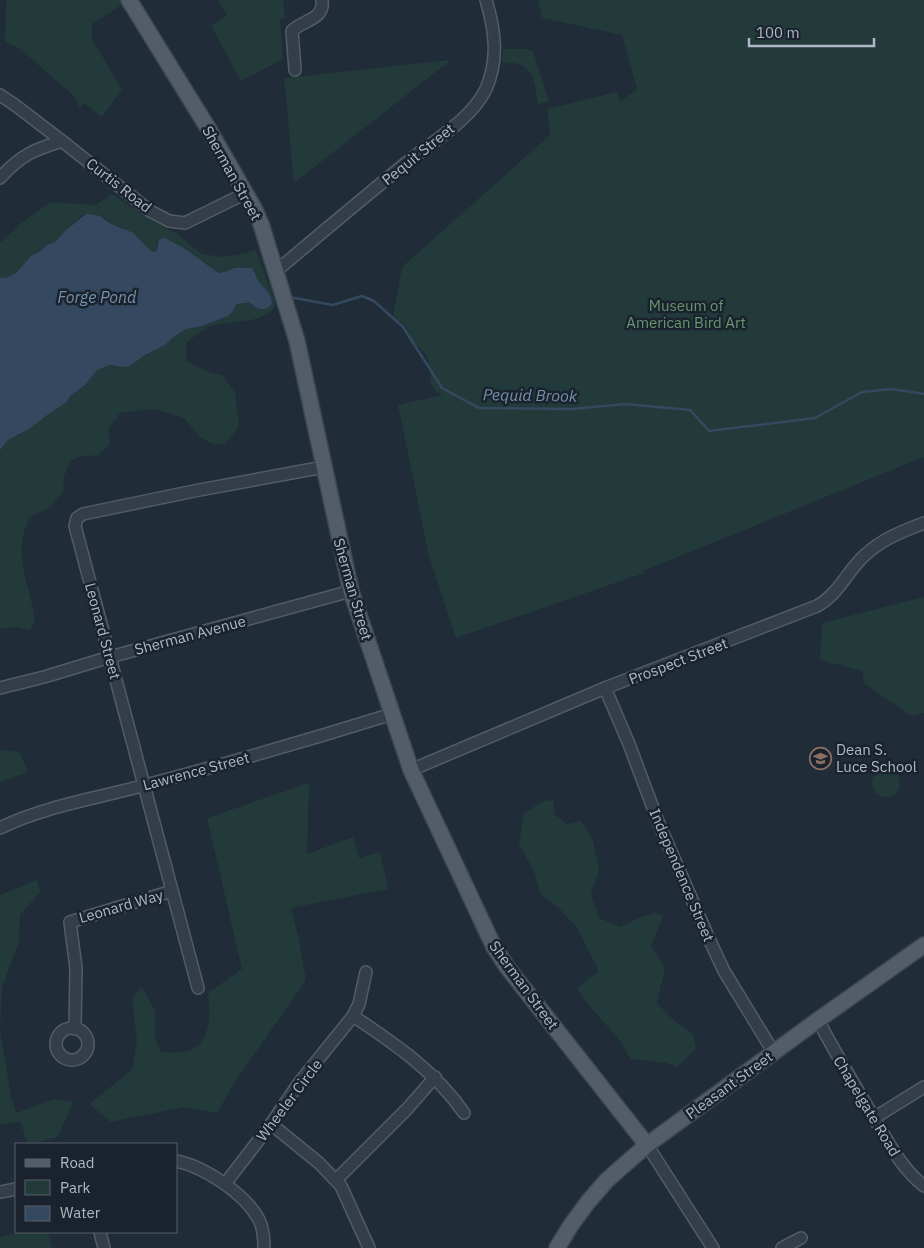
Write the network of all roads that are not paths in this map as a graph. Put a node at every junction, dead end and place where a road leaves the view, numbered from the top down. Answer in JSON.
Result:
{"nodes":[{"id":1,"x":129,"y":0,"type":"edge"},
{"id":2,"x":322,"y":0,"type":"edge"},
{"id":3,"x":486,"y":0,"type":"edge"},
{"id":4,"x":295,"y":70,"type":"dead end"},
{"id":5,"x":0,"y":95,"type":"edge"},
{"id":6,"x":62,"y":141,"type":"junction"},
{"id":7,"x":0,"y":178,"type":"edge"},
{"id":8,"x":246,"y":193,"type":"junction"},
{"id":9,"x":275,"y":272,"type":"junction"},
{"id":10,"x":324,"y":467,"type":"junction"},
{"id":11,"x":924,"y":523,"type":"edge"},
{"id":12,"x":351,"y":591,"type":"junction"},
{"id":13,"x":110,"y":656,"type":"junction"},
{"id":14,"x":0,"y":688,"type":"edge"},
{"id":15,"x":605,"y":688,"type":"junction"},
{"id":16,"x":392,"y":714,"type":"junction"},
{"id":17,"x":411,"y":770,"type":"junction"},
{"id":18,"x":144,"y":786,"type":"junction"},
{"id":19,"x":0,"y":828,"type":"edge"},
{"id":20,"x":172,"y":891,"type":"junction"},
{"id":21,"x":924,"y":945,"type":"edge"},
{"id":22,"x":366,"y":972,"type":"dead end"},
{"id":23,"x":198,"y":988,"type":"dead end"},
{"id":24,"x":353,"y":1016,"type":"junction"},
{"id":25,"x":818,"y":1020,"type":"junction"},
{"id":26,"x":75,"y":1029,"type":"dead end"},
{"id":27,"x":774,"y":1053,"type":"junction"},
{"id":28,"x":435,"y":1077,"type":"junction"},
{"id":29,"x":924,"y":1087,"type":"edge"},
{"id":30,"x":464,"y":1112,"type":"dead end"},
{"id":31,"x":874,"y":1118,"type":"junction"},
{"id":32,"x":271,"y":1124,"type":"junction"},
{"id":33,"x":647,"y":1145,"type":"junction"},
{"id":34,"x":178,"y":1161,"type":"edge"},
{"id":35,"x":336,"y":1180,"type":"junction"},
{"id":36,"x":225,"y":1184,"type":"junction"},
{"id":37,"x":924,"y":1186,"type":"edge"},
{"id":38,"x":15,"y":1189,"type":"edge"},
{"id":39,"x":0,"y":1192,"type":"edge"},
{"id":40,"x":100,"y":1233,"type":"edge"},
{"id":41,"x":801,"y":1238,"type":"dead end"},
{"id":42,"x":104,"y":1248,"type":"edge"},
{"id":43,"x":264,"y":1248,"type":"edge"},
{"id":44,"x":369,"y":1248,"type":"edge"},
{"id":45,"x":557,"y":1248,"type":"edge"},
{"id":46,"x":713,"y":1248,"type":"edge"},
{"id":47,"x":782,"y":1248,"type":"edge"}],
"edges":[{"from":1,"to":8,"type":"main road","name":"Sherman Street"},
{"from":2,"to":4,"type":"street"},
{"from":3,"to":9,"type":"street","name":"Pequit Street"},
{"from":5,"to":6,"type":"street","name":"Curtis Road"},
{"from":6,"to":7,"type":"street"},
{"from":6,"to":8,"type":"street","name":"Curtis Road"},
{"from":8,"to":9,"type":"main road","name":"Sherman Street"},
{"from":9,"to":10,"type":"main road","name":"Sherman Street"},
{"from":10,"to":12,"type":"main road","name":"Sherman Street"},
{"from":10,"to":13,"type":"street","name":"Leonard Street"},
{"from":11,"to":15,"type":"street","name":"Prospect Street"},
{"from":12,"to":13,"type":"street","name":"Sherman Avenue"},
{"from":12,"to":16,"type":"main road","name":"Sherman Street"},
{"from":13,"to":14,"type":"street","name":"Sherman Avenue"},
{"from":13,"to":18,"type":"street","name":"Leonard Street"},
{"from":15,"to":17,"type":"street","name":"Prospect Street"},
{"from":15,"to":27,"type":"street","name":"Independence Street"},
{"from":16,"to":17,"type":"main road","name":"Sherman Street"},
{"from":16,"to":18,"type":"street","name":"Lawrence Street"},
{"from":17,"to":33,"type":"main road","name":"Sherman Street"},
{"from":18,"to":19,"type":"street","name":"Lawrence Street"},
{"from":18,"to":20,"type":"street","name":"Leonard Street"},
{"from":20,"to":23,"type":"street","name":"Leonard Street"},
{"from":20,"to":26,"type":"street","name":"Leonard Way"},
{"from":21,"to":25,"type":"main road","name":"Pleasant Street"},
{"from":22,"to":24,"type":"street","name":"Wheeler Circle"},
{"from":24,"to":28,"type":"street"},
{"from":24,"to":32,"type":"street","name":"Wheeler Circle"},
{"from":25,"to":27,"type":"main road","name":"Pleasant Street"},
{"from":25,"to":31,"type":"street","name":"Chapelgate Road"},
{"from":27,"to":33,"type":"main road","name":"Pleasant Street"},
{"from":28,"to":30,"type":"street"},
{"from":28,"to":35,"type":"street"},
{"from":29,"to":31,"type":"street"},
{"from":31,"to":37,"type":"street","name":"Chapelgate Road"},
{"from":32,"to":35,"type":"street"},
{"from":32,"to":36,"type":"street","name":"Wheeler Circle"},
{"from":33,"to":45,"type":"main road","name":"Pleasant Street"},
{"from":33,"to":46,"type":"street"},
{"from":34,"to":36,"type":"street"},
{"from":35,"to":44,"type":"street"},
{"from":36,"to":43,"type":"street"},
{"from":38,"to":39,"type":"street"},
{"from":40,"to":42,"type":"street"},
{"from":41,"to":47,"type":"street"}]}
